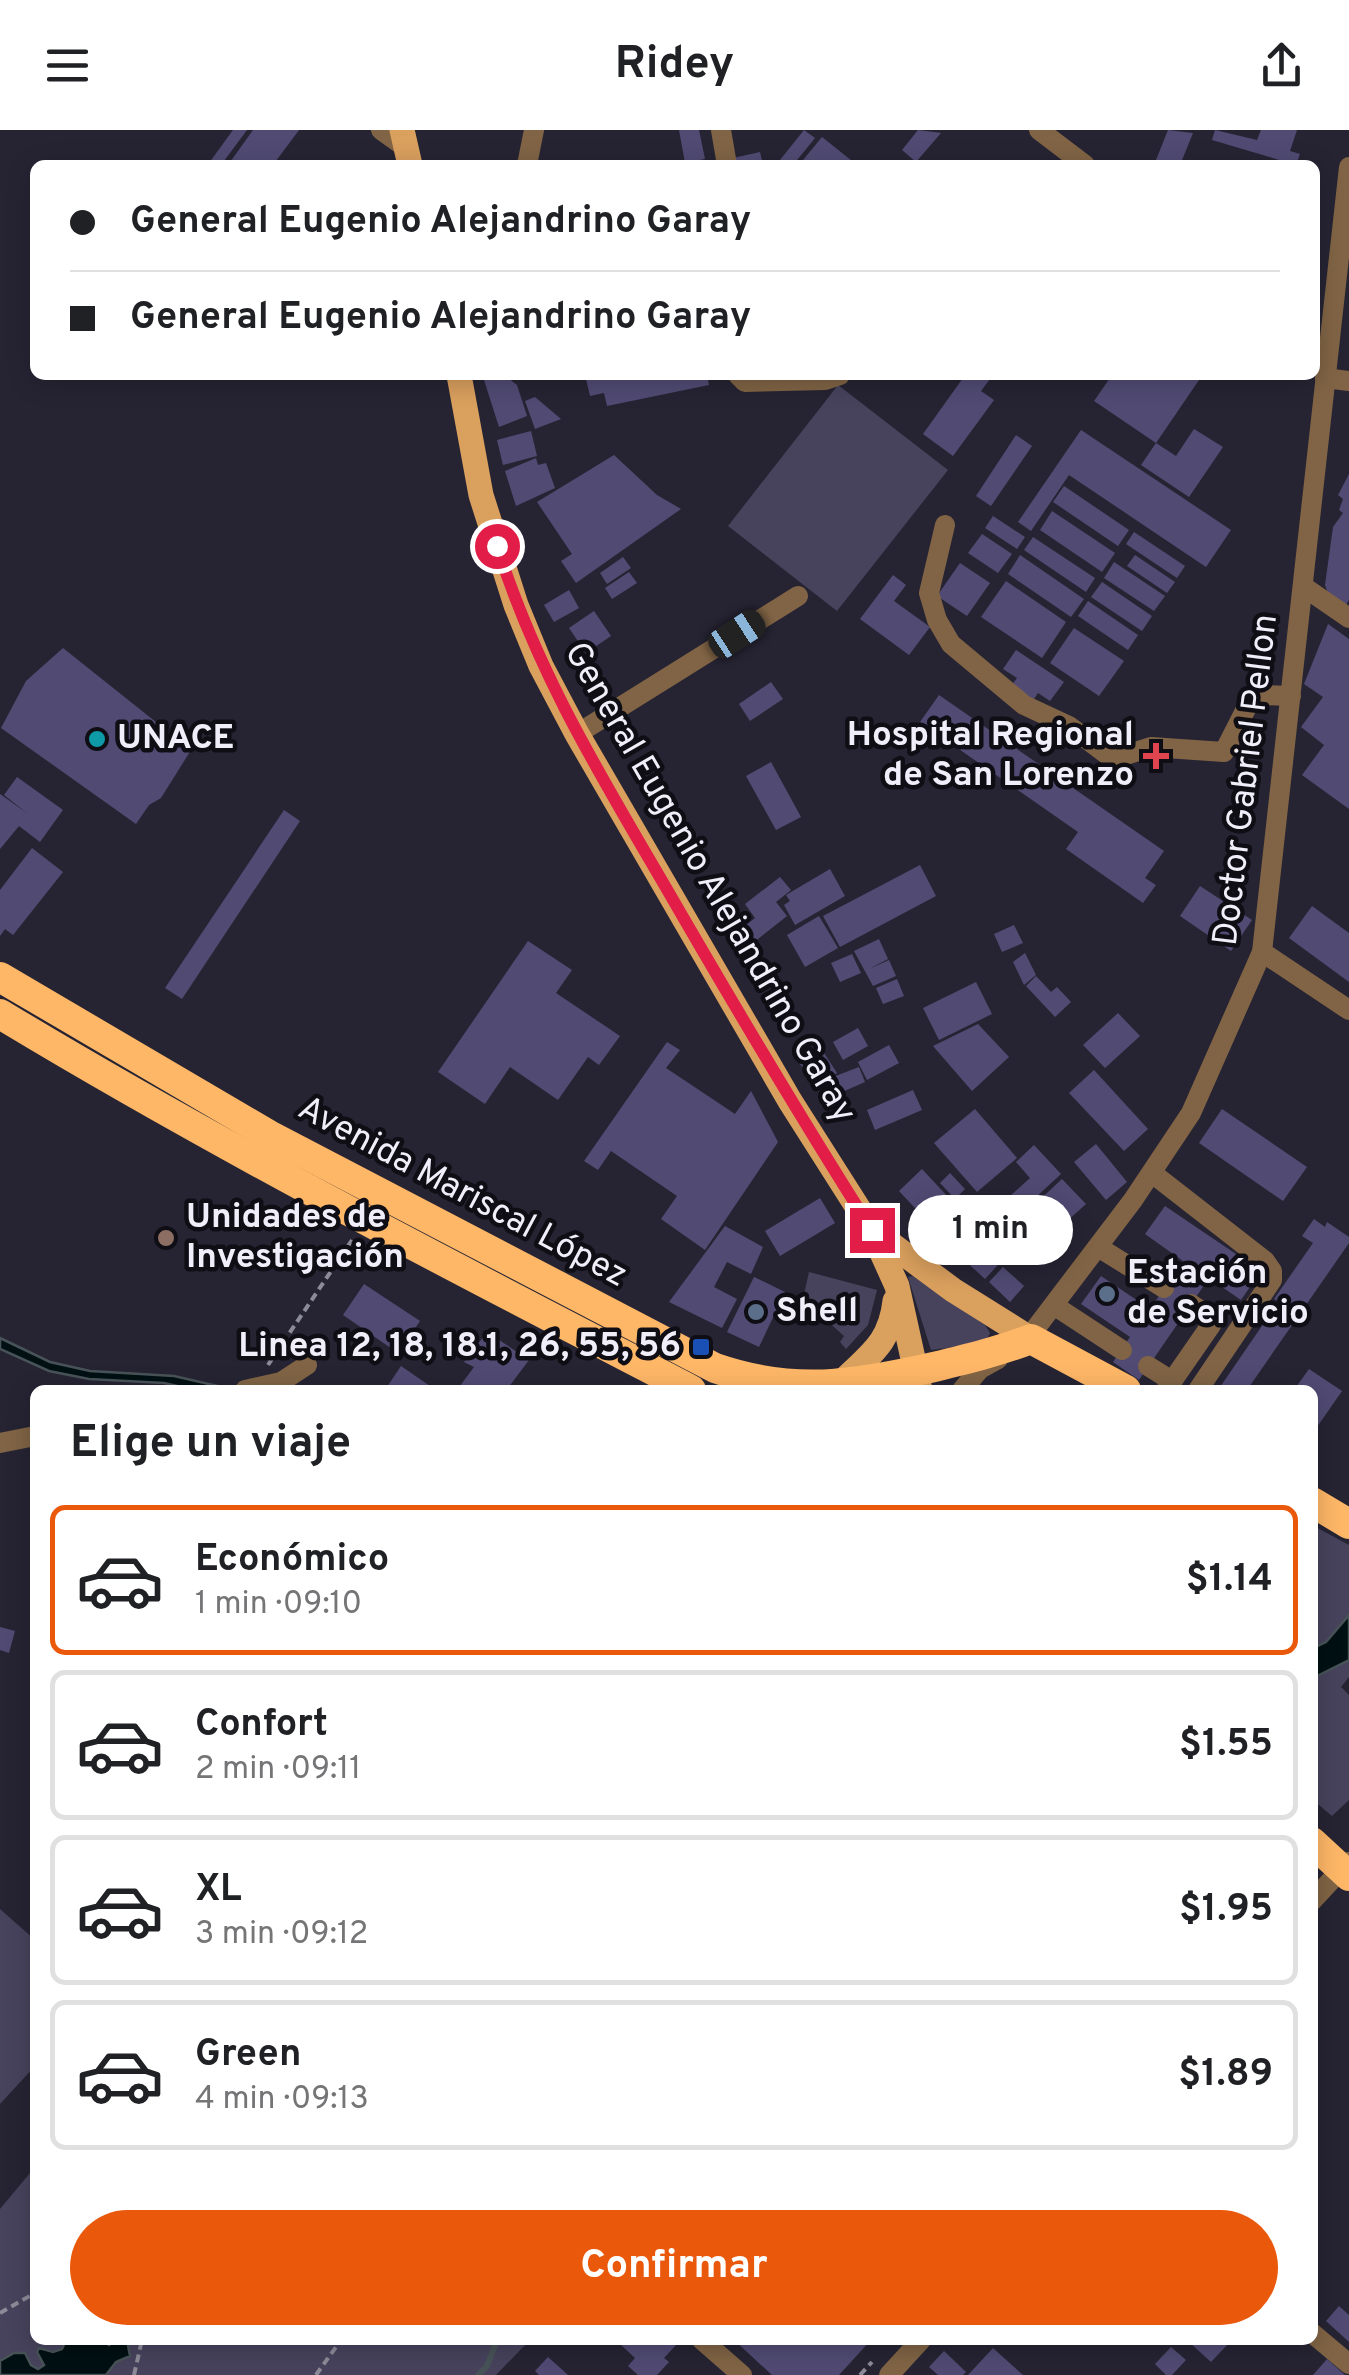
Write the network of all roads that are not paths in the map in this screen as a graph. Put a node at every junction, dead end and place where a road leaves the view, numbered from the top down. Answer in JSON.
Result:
{"nodes":[{"id":1,"x":381,"y":130,"type":"edge"},
{"id":2,"x":534,"y":130,"type":"edge"},
{"id":3,"x":722,"y":130,"type":"edge"},
{"id":4,"x":1039,"y":130,"type":"edge"},
{"id":5,"x":406,"y":148,"type":"edge"},
{"id":6,"x":529,"y":160,"type":"edge"},
{"id":7,"x":726,"y":160,"type":"edge"},
{"id":8,"x":1078,"y":160,"type":"edge"},
{"id":9,"x":1349,"y":167,"type":"edge"},
{"id":10,"x":1325,"y":378,"type":"junction"},
{"id":11,"x":460,"y":380,"type":"edge"},
{"id":12,"x":743,"y":380,"type":"edge"},
{"id":13,"x":825,"y":380,"type":"edge"},
{"id":14,"x":1349,"y":381,"type":"edge"},
{"id":15,"x":945,"y":525,"type":"dead end"},
{"id":16,"x":1304,"y":587,"type":"junction"},
{"id":17,"x":798,"y":596,"type":"dead end"},
{"id":18,"x":1349,"y":618,"type":"edge"},
{"id":19,"x":1291,"y":696,"type":"junction"},
{"id":20,"x":577,"y":734,"type":"junction"},
{"id":21,"x":1262,"y":952,"type":"junction"},
{"id":22,"x":0,"y":977,"type":"edge"},
{"id":23,"x":1349,"y":1010,"type":"edge"},
{"id":24,"x":0,"y":1014,"type":"edge"},
{"id":25,"x":1152,"y":1173,"type":"junction"},
{"id":26,"x":872,"y":1230,"type":"junction"},
{"id":27,"x":1098,"y":1247,"type":"junction"},
{"id":28,"x":896,"y":1286,"type":"junction"},
{"id":29,"x":1164,"y":1288,"type":"dead end"},
{"id":30,"x":1191,"y":1304,"type":"dead end"},
{"id":31,"x":1055,"y":1306,"type":"junction"},
{"id":32,"x":1031,"y":1338,"type":"junction"},
{"id":33,"x":1122,"y":1350,"type":"dead end"},
{"id":34,"x":307,"y":1365,"type":"dead end"},
{"id":35,"x":1148,"y":1366,"type":"dead end"},
{"id":36,"x":918,"y":1380,"type":"edge"},
{"id":37,"x":267,"y":1385,"type":"edge"},
{"id":38,"x":681,"y":1385,"type":"edge"},
{"id":39,"x":802,"y":1385,"type":"edge"},
{"id":40,"x":841,"y":1385,"type":"edge"},
{"id":41,"x":868,"y":1385,"type":"edge"},
{"id":42,"x":966,"y":1385,"type":"edge"},
{"id":43,"x":1117,"y":1385,"type":"edge"},
{"id":44,"x":1168,"y":1385,"type":"edge"},
{"id":45,"x":1170,"y":1385,"type":"edge"},
{"id":46,"x":1201,"y":1385,"type":"edge"},
{"id":47,"x":30,"y":1437,"type":"edge"},
{"id":48,"x":0,"y":1442,"type":"edge"},
{"id":49,"x":1318,"y":1506,"type":"edge"},
{"id":50,"x":1349,"y":1524,"type":"edge"},
{"id":51,"x":1318,"y":1847,"type":"edge"},
{"id":52,"x":1346,"y":1869,"type":"edge"},
{"id":53,"x":1318,"y":1895,"type":"edge"},
{"id":54,"x":1318,"y":2337,"type":"edge"},
{"id":55,"x":708,"y":2345,"type":"edge"},
{"id":56,"x":916,"y":2345,"type":"edge"},
{"id":57,"x":1349,"y":2364,"type":"edge"},
{"id":58,"x":742,"y":2375,"type":"edge"},
{"id":59,"x":889,"y":2375,"type":"edge"}],
"edges":[{"from":1,"to":5,"type":"street"},
{"from":2,"to":6,"type":"street"},
{"from":3,"to":7,"type":"street"},
{"from":4,"to":8,"type":"street"},
{"from":9,"to":10,"type":"street","name":"Doctor Gabriel Pellon"},
{"from":10,"to":14,"type":"street"},
{"from":10,"to":16,"type":"street","name":"Doctor Gabriel Pellon"},
{"from":11,"to":20,"type":"main road","name":"General Eugenio Alejandrino Garay"},
{"from":12,"to":13,"type":"street"},
{"from":15,"to":19,"type":"street"},
{"from":16,"to":18,"type":"street"},
{"from":16,"to":19,"type":"street","name":"Doctor Gabriel Pellon"},
{"from":17,"to":20,"type":"street"},
{"from":19,"to":21,"type":"street","name":"Doctor Gabriel Pellon"},
{"from":20,"to":26,"type":"main road","name":"General Eugenio Alejandrino Garay"},
{"from":21,"to":23,"type":"street"},
{"from":21,"to":25,"type":"street","name":"Doctor Gabriel Pellon"},
{"from":22,"to":39,"type":"highway","name":"Avenida Mariscal López"},
{"from":24,"to":38,"type":"highway","name":"Avenida Mariscal López"},
{"from":25,"to":27,"type":"street","name":"Doctor Gabriel Pellon"},
{"from":25,"to":46,"type":"street"},
{"from":26,"to":28,"type":"main road"},
{"from":26,"to":32,"type":"main road","name":"General Eugenio Alejandrino Garay"},
{"from":27,"to":29,"type":"street"},
{"from":27,"to":31,"type":"street","name":"Doctor Gabriel Pellon"},
{"from":28,"to":36,"type":"main road"},
{"from":28,"to":40,"type":"main road"},
{"from":30,"to":45,"type":"street"},
{"from":31,"to":32,"type":"street","name":"Doctor Gabriel Pellon"},
{"from":31,"to":33,"type":"street"},
{"from":32,"to":36,"type":"highway","name":"Avenida Mariscal López"},
{"from":32,"to":42,"type":"street"},
{"from":32,"to":43,"type":"highway"},
{"from":34,"to":37,"type":"street"},
{"from":35,"to":44,"type":"street"},
{"from":36,"to":41,"type":"highway","name":"Avenida Mariscal López"},
{"from":47,"to":48,"type":"street"},
{"from":49,"to":50,"type":"highway"},
{"from":51,"to":52,"type":"highway"},
{"from":52,"to":53,"type":"street"},
{"from":54,"to":57,"type":"street"},
{"from":55,"to":58,"type":"street"},
{"from":56,"to":59,"type":"street"}]}
